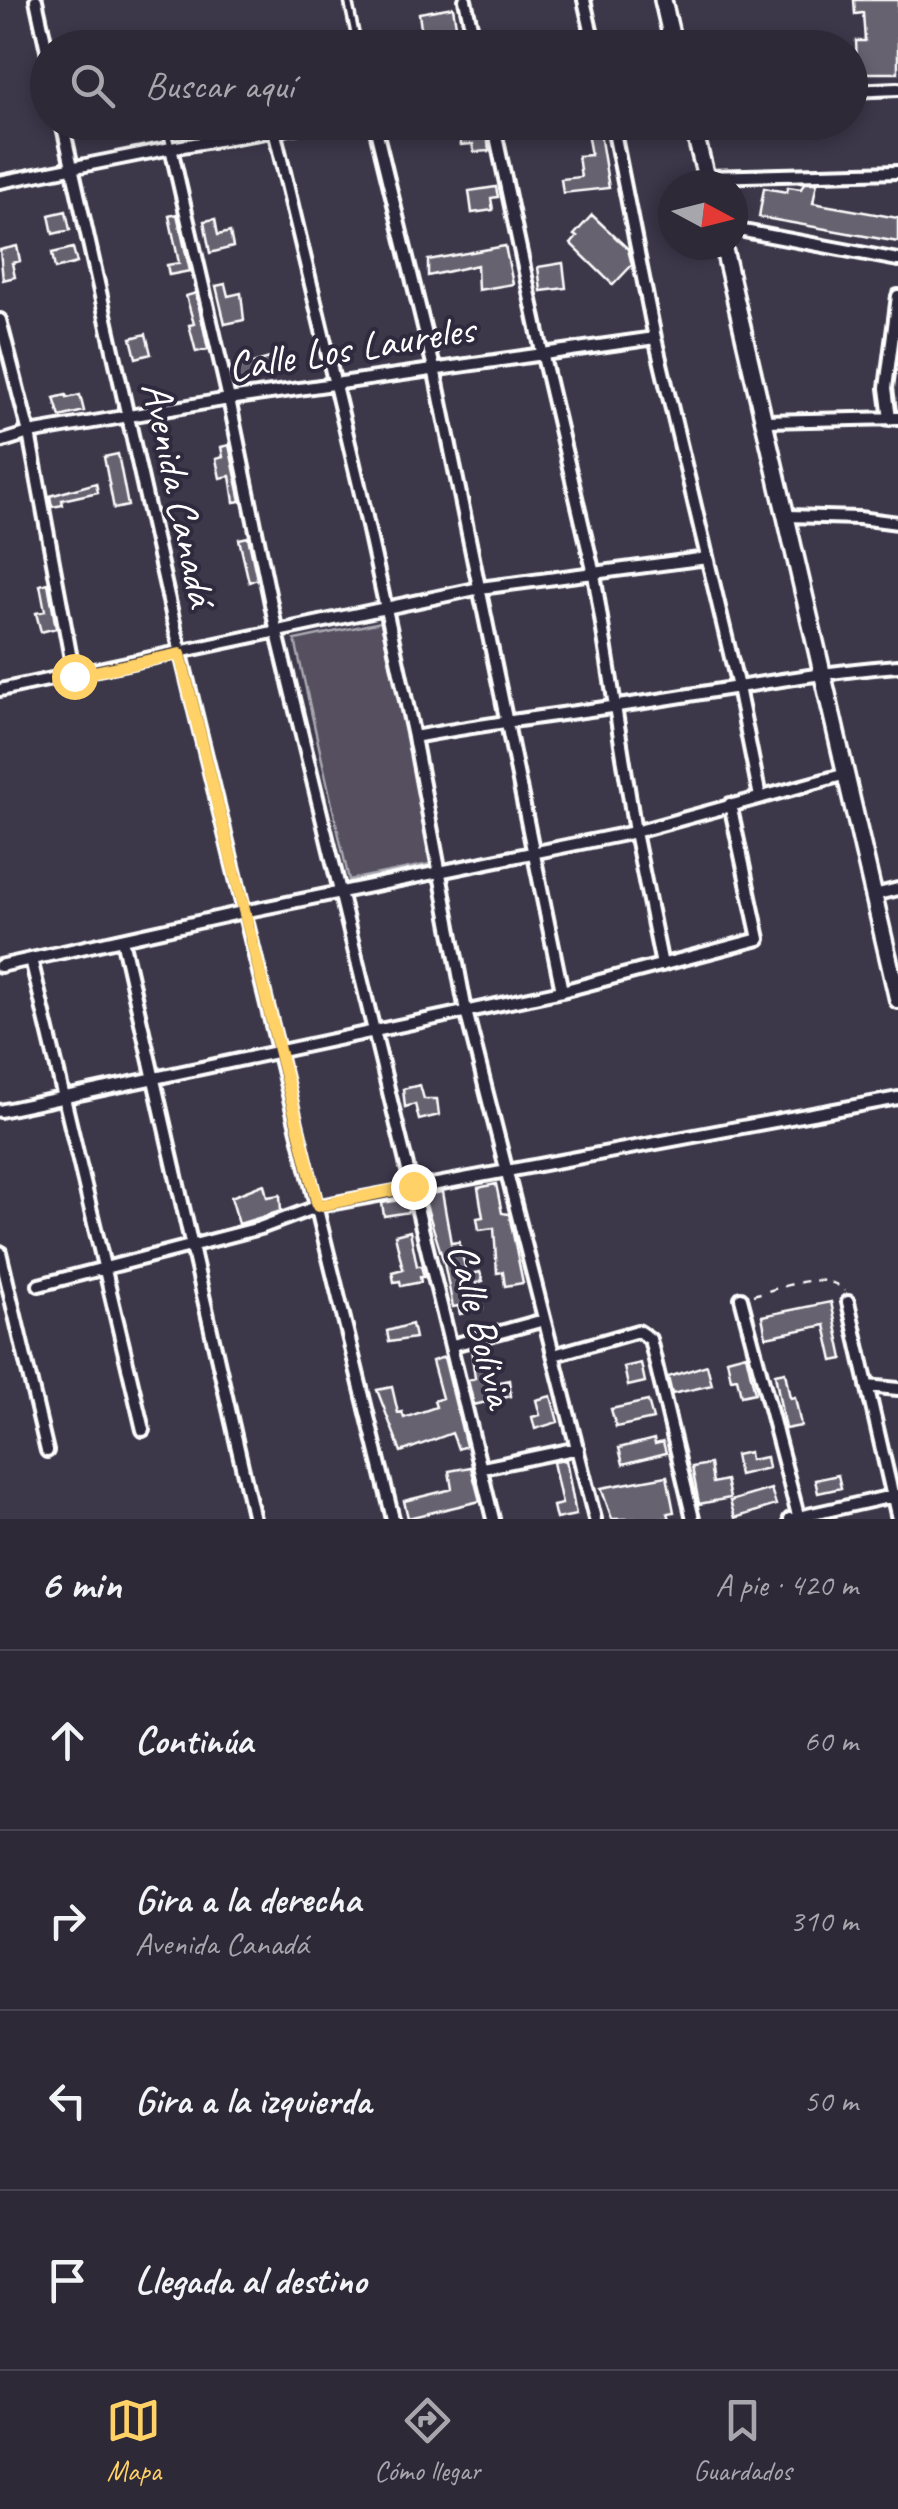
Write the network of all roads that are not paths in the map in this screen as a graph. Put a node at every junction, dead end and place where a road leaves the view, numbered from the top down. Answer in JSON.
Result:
{"nodes":[{"id":1,"x":36,"y":0,"type":"edge"},
{"id":2,"x":348,"y":0,"type":"edge"},
{"id":3,"x":465,"y":0,"type":"edge"},
{"id":4,"x":584,"y":0,"type":"edge"},
{"id":5,"x":662,"y":0,"type":"edge"},
{"id":6,"x":43,"y":30,"type":"edge"},
{"id":7,"x":354,"y":30,"type":"edge"},
{"id":8,"x":472,"y":30,"type":"edge"},
{"id":9,"x":591,"y":30,"type":"edge"},
{"id":10,"x":670,"y":30,"type":"edge"},
{"id":11,"x":898,"y":88,"type":"edge"},
{"id":12,"x":868,"y":89,"type":"edge"},
{"id":13,"x":66,"y":140,"type":"edge"},
{"id":14,"x":169,"y":140,"type":"edge"},
{"id":15,"x":217,"y":140,"type":"edge"},
{"id":16,"x":276,"y":140,"type":"edge"},
{"id":17,"x":378,"y":140,"type":"edge"},
{"id":18,"x":497,"y":140,"type":"edge"},
{"id":19,"x":616,"y":140,"type":"edge"},
{"id":20,"x":696,"y":140,"type":"edge"},
{"id":21,"x":171,"y":148,"type":"junction"},
{"id":22,"x":72,"y":169,"type":"junction"},
{"id":23,"x":703,"y":170,"type":"edge"},
{"id":24,"x":898,"y":172,"type":"edge"},
{"id":25,"x":748,"y":179,"type":"edge"},
{"id":26,"x":0,"y":182,"type":"edge"},
{"id":27,"x":748,"y":231,"type":"edge"},
{"id":28,"x":727,"y":260,"type":"edge"},
{"id":29,"x":898,"y":260,"type":"edge"},
{"id":30,"x":898,"y":296,"type":"edge"},
{"id":31,"x":0,"y":320,"type":"edge"},
{"id":32,"x":655,"y":338,"type":"junction"},
{"id":33,"x":542,"y":352,"type":"junction"},
{"id":34,"x":434,"y":368,"type":"junction"},
{"id":35,"x":336,"y":383,"type":"junction"},
{"id":36,"x":230,"y":399,"type":"junction"},
{"id":37,"x":129,"y":417,"type":"junction"},
{"id":38,"x":894,"y":418,"type":"edge"},
{"id":39,"x":765,"y":421,"type":"junction"},
{"id":40,"x":29,"y":433,"type":"junction"},
{"id":41,"x":0,"y":442,"type":"edge"},
{"id":42,"x":788,"y":516,"type":"junction"},
{"id":43,"x":898,"y":524,"type":"edge"},
{"id":44,"x":707,"y":558,"type":"junction"},
{"id":45,"x":594,"y":574,"type":"junction"},
{"id":46,"x":480,"y":588,"type":"junction"},
{"id":47,"x":385,"y":608,"type":"junction"},
{"id":48,"x":276,"y":633,"type":"junction"},
{"id":49,"x":180,"y":654,"type":"junction"},
{"id":50,"x":898,"y":666,"type":"edge"},
{"id":51,"x":823,"y":672,"type":"junction"},
{"id":52,"x":74,"y":676,"type":"junction"},
{"id":53,"x":738,"y":686,"type":"junction"},
{"id":54,"x":0,"y":690,"type":"edge"},
{"id":55,"x":616,"y":706,"type":"junction"},
{"id":56,"x":508,"y":720,"type":"junction"},
{"id":57,"x":414,"y":737,"type":"junction"},
{"id":58,"x":846,"y":774,"type":"junction"},
{"id":59,"x":760,"y":798,"type":"junction"},
{"id":60,"x":730,"y":804,"type":"junction"},
{"id":61,"x":636,"y":832,"type":"junction"},
{"id":62,"x":535,"y":854,"type":"junction"},
{"id":63,"x":439,"y":870,"type":"junction"},
{"id":64,"x":898,"y":889,"type":"edge"},
{"id":65,"x":342,"y":893,"type":"junction"},
{"id":66,"x":874,"y":895,"type":"junction"},
{"id":67,"x":243,"y":912,"type":"junction"},
{"id":68,"x":122,"y":939,"type":"junction"},
{"id":69,"x":32,"y":960,"type":"junction"},
{"id":70,"x":662,"y":965,"type":"junction"},
{"id":71,"x":0,"y":966,"type":"edge"},
{"id":72,"x":562,"y":991,"type":"junction"},
{"id":73,"x":898,"y":1000,"type":"edge"},
{"id":74,"x":466,"y":1011,"type":"junction"},
{"id":75,"x":376,"y":1030,"type":"junction"},
{"id":76,"x":280,"y":1050,"type":"junction"},
{"id":77,"x":153,"y":1078,"type":"junction"},
{"id":78,"x":64,"y":1097,"type":"junction"},
{"id":79,"x":898,"y":1098,"type":"edge"},
{"id":80,"x":0,"y":1110,"type":"edge"},
{"id":81,"x":505,"y":1170,"type":"junction"},
{"id":82,"x":413,"y":1186,"type":"junction"},
{"id":83,"x":318,"y":1206,"type":"junction"},
{"id":84,"x":191,"y":1246,"type":"junction"},
{"id":85,"x":0,"y":1252,"type":"edge"},
{"id":86,"x":105,"y":1268,"type":"junction"},
{"id":87,"x":39,"y":1285,"type":"dead end"},
{"id":88,"x":741,"y":1298,"type":"road end"},
{"id":89,"x":848,"y":1302,"type":"road end"},
{"id":90,"x":544,"y":1320,"type":"junction"},
{"id":91,"x":452,"y":1346,"type":"junction"},
{"id":92,"x":554,"y":1355,"type":"junction"},
{"id":93,"x":868,"y":1386,"type":"junction"},
{"id":94,"x":898,"y":1389,"type":"edge"},
{"id":95,"x":143,"y":1430,"type":"dead end"},
{"id":96,"x":578,"y":1448,"type":"junction"},
{"id":97,"x":46,"y":1451,"type":"dead end"},
{"id":98,"x":483,"y":1468,"type":"junction"},
{"id":99,"x":895,"y":1495,"type":"edge"},
{"id":100,"x":796,"y":1518,"type":"edge"},
{"id":101,"x":254,"y":1519,"type":"edge"},
{"id":102,"x":393,"y":1519,"type":"edge"},
{"id":103,"x":493,"y":1519,"type":"edge"},
{"id":104,"x":595,"y":1519,"type":"edge"},
{"id":105,"x":693,"y":1519,"type":"edge"},
{"id":106,"x":898,"y":1519,"type":"edge"}],
"edges":[{"from":1,"to":6,"type":"street"},
{"from":2,"to":7,"type":"lane"},
{"from":3,"to":8,"type":"street"},
{"from":4,"to":9,"type":"street"},
{"from":5,"to":10,"type":"main road"},
{"from":11,"to":12,"type":"street"},
{"from":13,"to":22,"type":"street","name":"Avenida Canadá"},
{"from":14,"to":21,"type":"lane"},
{"from":15,"to":21,"type":"street"},
{"from":16,"to":35,"type":"street"},
{"from":17,"to":34,"type":"street"},
{"from":18,"to":33,"type":"street"},
{"from":19,"to":32,"type":"street"},
{"from":20,"to":23,"type":"main road"},
{"from":21,"to":22,"type":"street"},
{"from":21,"to":36,"type":"street","name":"Calle Bolivia"},
{"from":22,"to":26,"type":"street"},
{"from":22,"to":37,"type":"street","name":"Avenida Canadá"},
{"from":24,"to":25,"type":"street"},
{"from":27,"to":29,"type":"street"},
{"from":28,"to":39,"type":"main road"},
{"from":30,"to":38,"type":"street"},
{"from":31,"to":40,"type":"street"},
{"from":32,"to":33,"type":"street","name":"Calle Los Laureles"},
{"from":32,"to":44,"type":"street"},
{"from":33,"to":34,"type":"street","name":"Calle Los Laureles"},
{"from":33,"to":45,"type":"street"},
{"from":34,"to":35,"type":"street","name":"Calle Los Laureles"},
{"from":34,"to":46,"type":"street"},
{"from":35,"to":36,"type":"street","name":"Calle Los Laureles"},
{"from":35,"to":47,"type":"street"},
{"from":36,"to":37,"type":"street","name":"Calle Los Laureles"},
{"from":36,"to":48,"type":"street","name":"Calle Bolivia"},
{"from":37,"to":40,"type":"street","name":"Calle Los Laureles"},
{"from":37,"to":49,"type":"street","name":"Avenida Canadá"},
{"from":38,"to":39,"type":"street"},
{"from":39,"to":42,"type":"main road"},
{"from":40,"to":41,"type":"street","name":"Calle Los Laureles"},
{"from":40,"to":52,"type":"street"},
{"from":42,"to":43,"type":"street"},
{"from":42,"to":51,"type":"main road"},
{"from":44,"to":45,"type":"street"},
{"from":44,"to":53,"type":"street"},
{"from":45,"to":46,"type":"street"},
{"from":45,"to":55,"type":"street"},
{"from":46,"to":47,"type":"street"},
{"from":46,"to":56,"type":"street"},
{"from":47,"to":48,"type":"street"},
{"from":47,"to":57,"type":"street"},
{"from":48,"to":49,"type":"street"},
{"from":48,"to":65,"type":"street","name":"Calle Bolivia"},
{"from":49,"to":52,"type":"street"},
{"from":49,"to":67,"type":"street","name":"Avenida Canadá"},
{"from":50,"to":51,"type":"street"},
{"from":51,"to":53,"type":"street"},
{"from":51,"to":58,"type":"main road"},
{"from":52,"to":54,"type":"street"},
{"from":53,"to":55,"type":"street"},
{"from":53,"to":59,"type":"street"},
{"from":55,"to":56,"type":"street"},
{"from":55,"to":61,"type":"street"},
{"from":56,"to":57,"type":"street"},
{"from":56,"to":62,"type":"street"},
{"from":57,"to":63,"type":"street"},
{"from":58,"to":59,"type":"street"},
{"from":58,"to":66,"type":"main road"},
{"from":59,"to":60,"type":"street"},
{"from":60,"to":61,"type":"street"},
{"from":60,"to":70,"type":"street"},
{"from":61,"to":62,"type":"street"},
{"from":61,"to":70,"type":"street"},
{"from":62,"to":63,"type":"street"},
{"from":62,"to":72,"type":"street"},
{"from":63,"to":65,"type":"street"},
{"from":63,"to":74,"type":"street"},
{"from":64,"to":66,"type":"street"},
{"from":65,"to":67,"type":"street"},
{"from":65,"to":75,"type":"street","name":"Calle Bolivia"},
{"from":66,"to":73,"type":"main road"},
{"from":67,"to":68,"type":"street"},
{"from":67,"to":76,"type":"street","name":"Avenida Canadá"},
{"from":68,"to":69,"type":"street"},
{"from":68,"to":77,"type":"street"},
{"from":69,"to":71,"type":"street"},
{"from":69,"to":78,"type":"street"},
{"from":70,"to":72,"type":"street"},
{"from":72,"to":74,"type":"street"},
{"from":74,"to":75,"type":"street"},
{"from":74,"to":81,"type":"street"},
{"from":75,"to":76,"type":"street"},
{"from":75,"to":82,"type":"street","name":"Calle Bolivia"},
{"from":76,"to":77,"type":"street"},
{"from":76,"to":83,"type":"street","name":"Avenida Canadá"},
{"from":77,"to":78,"type":"street"},
{"from":77,"to":84,"type":"street"},
{"from":78,"to":80,"type":"street"},
{"from":78,"to":86,"type":"street"},
{"from":79,"to":81,"type":"street"},
{"from":81,"to":82,"type":"street"},
{"from":81,"to":90,"type":"street"},
{"from":82,"to":83,"type":"street"},
{"from":82,"to":91,"type":"street","name":"Calle Bolivia"},
{"from":83,"to":84,"type":"street"},
{"from":83,"to":102,"type":"street","name":"Avenida Canadá"},
{"from":84,"to":86,"type":"street"},
{"from":84,"to":101,"type":"street"},
{"from":85,"to":97,"type":"street"},
{"from":86,"to":87,"type":"street"},
{"from":86,"to":95,"type":"street"},
{"from":88,"to":100,"type":"street"},
{"from":89,"to":93,"type":"street"},
{"from":90,"to":91,"type":"street"},
{"from":90,"to":92,"type":"street"},
{"from":91,"to":98,"type":"street","name":"Calle Bolivia"},
{"from":92,"to":96,"type":"street"},
{"from":92,"to":105,"type":"street"},
{"from":93,"to":94,"type":"street"},
{"from":93,"to":99,"type":"street"},
{"from":96,"to":98,"type":"street"},
{"from":96,"to":104,"type":"street"},
{"from":98,"to":103,"type":"street","name":"Calle Bolivia"},
{"from":99,"to":100,"type":"street"},
{"from":99,"to":106,"type":"street"}]}
